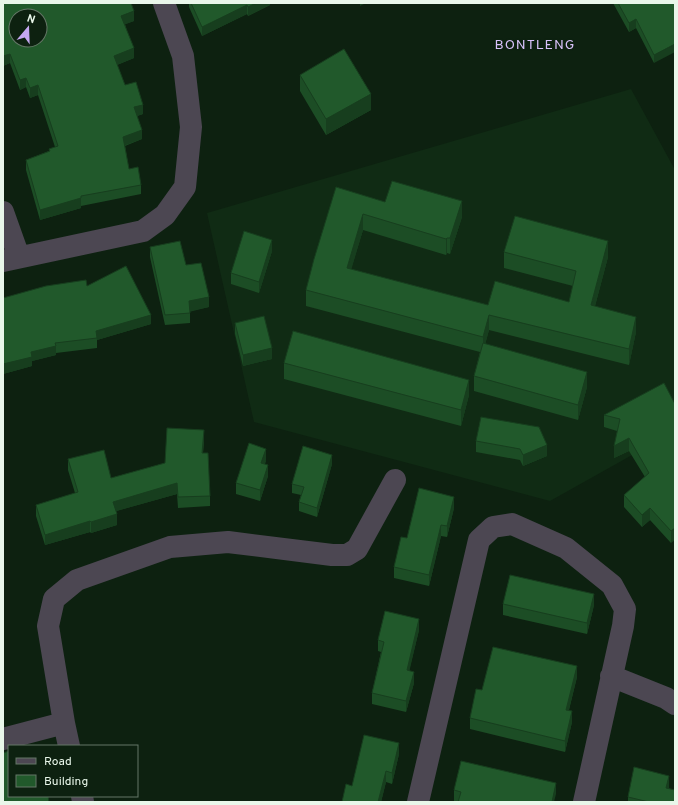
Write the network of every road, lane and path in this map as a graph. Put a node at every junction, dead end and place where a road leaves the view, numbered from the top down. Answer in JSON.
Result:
{"nodes":[{"id":1,"x":164,"y":3,"type":"edge"},
{"id":2,"x":3,"y":212,"type":"edge"},
{"id":3,"x":11,"y":259,"type":"edge"},
{"id":4,"x":395,"y":480,"type":"dead end"},
{"id":5,"x":611,"y":676,"type":"junction"},
{"id":6,"x":675,"y":704,"type":"edge"},
{"id":7,"x":64,"y":723,"type":"junction"},
{"id":8,"x":3,"y":739,"type":"edge"},
{"id":9,"x":69,"y":745,"type":"edge"},
{"id":10,"x":418,"y":802,"type":"edge"},
{"id":11,"x":584,"y":802,"type":"edge"}],
"edges":[{"from":1,"to":3,"type":"street"},
{"from":2,"to":3,"type":"street"},
{"from":4,"to":7,"type":"street"},
{"from":5,"to":6,"type":"street"},
{"from":5,"to":10,"type":"street"},
{"from":5,"to":11,"type":"street"},
{"from":7,"to":8,"type":"street"},
{"from":7,"to":9,"type":"street"}]}
